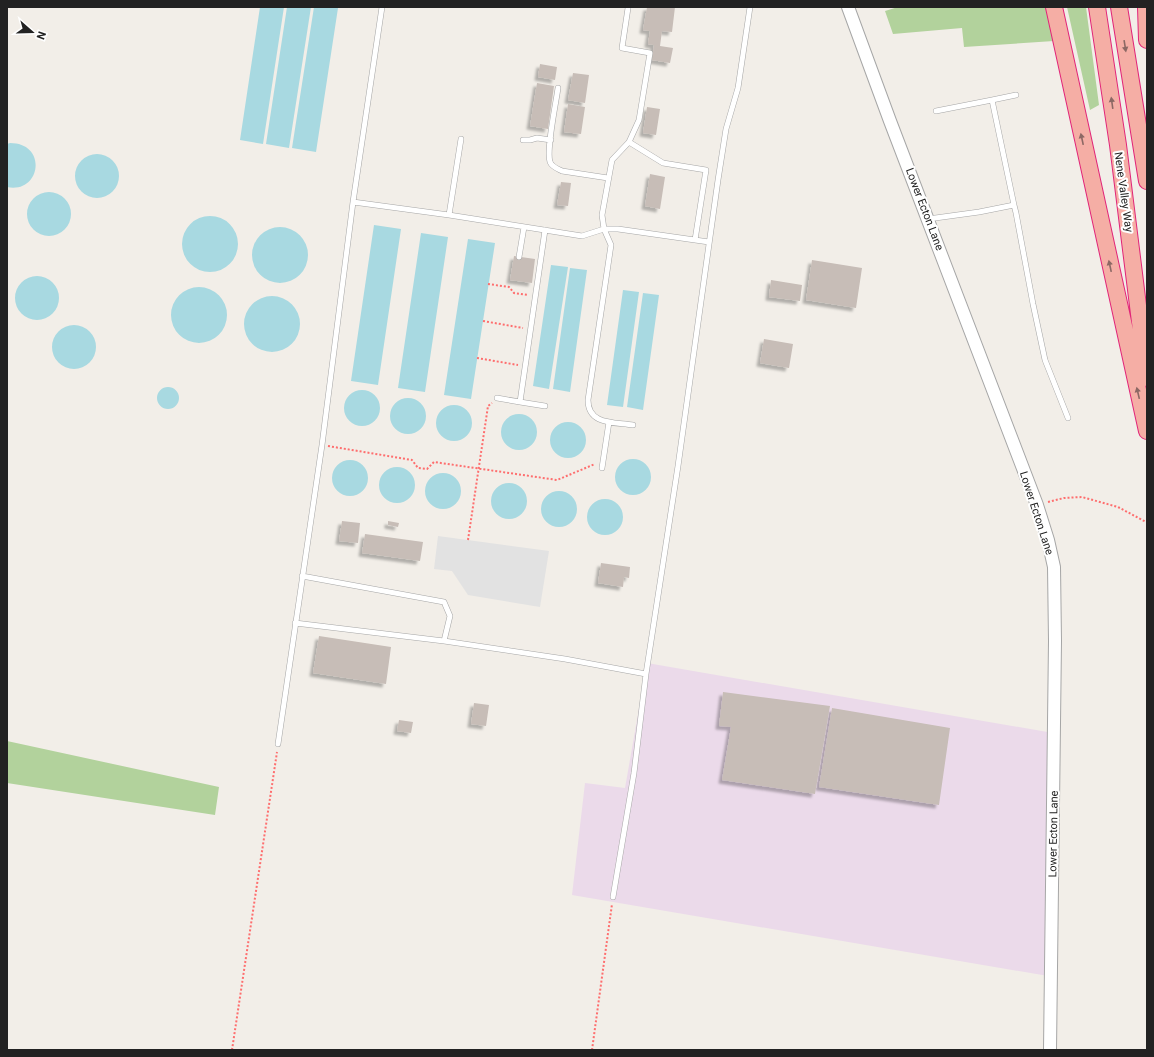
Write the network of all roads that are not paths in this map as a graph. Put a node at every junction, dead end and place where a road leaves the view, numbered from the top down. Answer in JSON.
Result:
{"nodes":[{"id":1,"x":382,"y":7,"type":"edge"},
{"id":2,"x":626,"y":7,"type":"edge"},
{"id":3,"x":750,"y":7,"type":"edge"},
{"id":4,"x":848,"y":7,"type":"edge"},
{"id":5,"x":1054,"y":7,"type":"edge"},
{"id":6,"x":1097,"y":7,"type":"edge"},
{"id":7,"x":1119,"y":7,"type":"edge"},
{"id":8,"x":1146,"y":7,"type":"edge"},
{"id":9,"x":1147,"y":40,"type":"edge"},
{"id":10,"x":558,"y":88,"type":"dead end"},
{"id":11,"x":1016,"y":95,"type":"dead end"},
{"id":12,"x":992,"y":100,"type":"junction"},
{"id":13,"x":936,"y":112,"type":"dead end"},
{"id":14,"x":461,"y":139,"type":"dead end"},
{"id":15,"x":523,"y":140,"type":"dead end"},
{"id":16,"x":551,"y":140,"type":"junction"},
{"id":17,"x":629,"y":142,"type":"junction"},
{"id":18,"x":608,"y":178,"type":"junction"},
{"id":19,"x":1147,"y":181,"type":"edge"},
{"id":20,"x":353,"y":202,"type":"junction"},
{"id":21,"x":1014,"y":205,"type":"junction"},
{"id":22,"x":449,"y":215,"type":"junction"},
{"id":23,"x":928,"y":219,"type":"junction"},
{"id":24,"x":524,"y":227,"type":"junction"},
{"id":25,"x":604,"y":229,"type":"junction"},
{"id":26,"x":545,"y":230,"type":"junction"},
{"id":27,"x":695,"y":240,"type":"junction"},
{"id":28,"x":709,"y":242,"type":"junction"},
{"id":29,"x":519,"y":257,"type":"dead end"},
{"id":30,"x":1147,"y":378,"type":"edge"},
{"id":31,"x":497,"y":398,"type":"road end"},
{"id":32,"x":520,"y":402,"type":"junction"},
{"id":33,"x":545,"y":406,"type":"dead end"},
{"id":34,"x":1068,"y":418,"type":"dead end"},
{"id":35,"x":609,"y":422,"type":"junction"},
{"id":36,"x":633,"y":425,"type":"dead end"},
{"id":37,"x":1147,"y":431,"type":"edge"},
{"id":38,"x":602,"y":468,"type":"dead end"},
{"id":39,"x":302,"y":576,"type":"junction"},
{"id":40,"x":295,"y":623,"type":"junction"},
{"id":41,"x":444,"y":641,"type":"junction"},
{"id":42,"x":646,"y":674,"type":"junction"},
{"id":43,"x":278,"y":744,"type":"road end"},
{"id":44,"x":613,"y":897,"type":"road end"},
{"id":45,"x":1050,"y":1050,"type":"edge"}],
"edges":[{"from":1,"to":20,"type":"lane"},
{"from":2,"to":17,"type":"lane"},
{"from":3,"to":28,"type":"lane"},
{"from":4,"to":23,"type":"street","name":"Lower Ecton Lane"},
{"from":37,"to":5,"type":"highway","one_way":true},
{"from":30,"to":6,"type":"highway","name":"Nene Valley Way","one_way":true},
{"from":7,"to":19,"type":"highway","one_way":true},
{"from":8,"to":9,"type":"highway"},
{"from":10,"to":16,"type":"lane"},
{"from":11,"to":12,"type":"lane"},
{"from":12,"to":13,"type":"lane"},
{"from":12,"to":21,"type":"lane"},
{"from":14,"to":22,"type":"lane"},
{"from":15,"to":16,"type":"lane"},
{"from":16,"to":18,"type":"lane"},
{"from":17,"to":18,"type":"lane"},
{"from":17,"to":27,"type":"lane"},
{"from":18,"to":25,"type":"lane"},
{"from":20,"to":22,"type":"lane"},
{"from":20,"to":39,"type":"lane"},
{"from":21,"to":23,"type":"lane"},
{"from":21,"to":34,"type":"lane"},
{"from":22,"to":24,"type":"lane"},
{"from":23,"to":45,"type":"street","name":"Lower Ecton Lane"},
{"from":24,"to":26,"type":"lane"},
{"from":24,"to":29,"type":"lane"},
{"from":25,"to":26,"type":"lane"},
{"from":25,"to":27,"type":"lane"},
{"from":25,"to":35,"type":"lane"},
{"from":26,"to":32,"type":"lane"},
{"from":27,"to":28,"type":"lane"},
{"from":28,"to":42,"type":"lane"},
{"from":31,"to":32,"type":"lane"},
{"from":32,"to":33,"type":"lane"},
{"from":35,"to":36,"type":"lane"},
{"from":35,"to":38,"type":"lane"},
{"from":39,"to":40,"type":"lane"},
{"from":39,"to":41,"type":"lane"},
{"from":40,"to":41,"type":"lane"},
{"from":40,"to":43,"type":"lane"},
{"from":41,"to":42,"type":"lane"},
{"from":42,"to":44,"type":"lane"}]}
